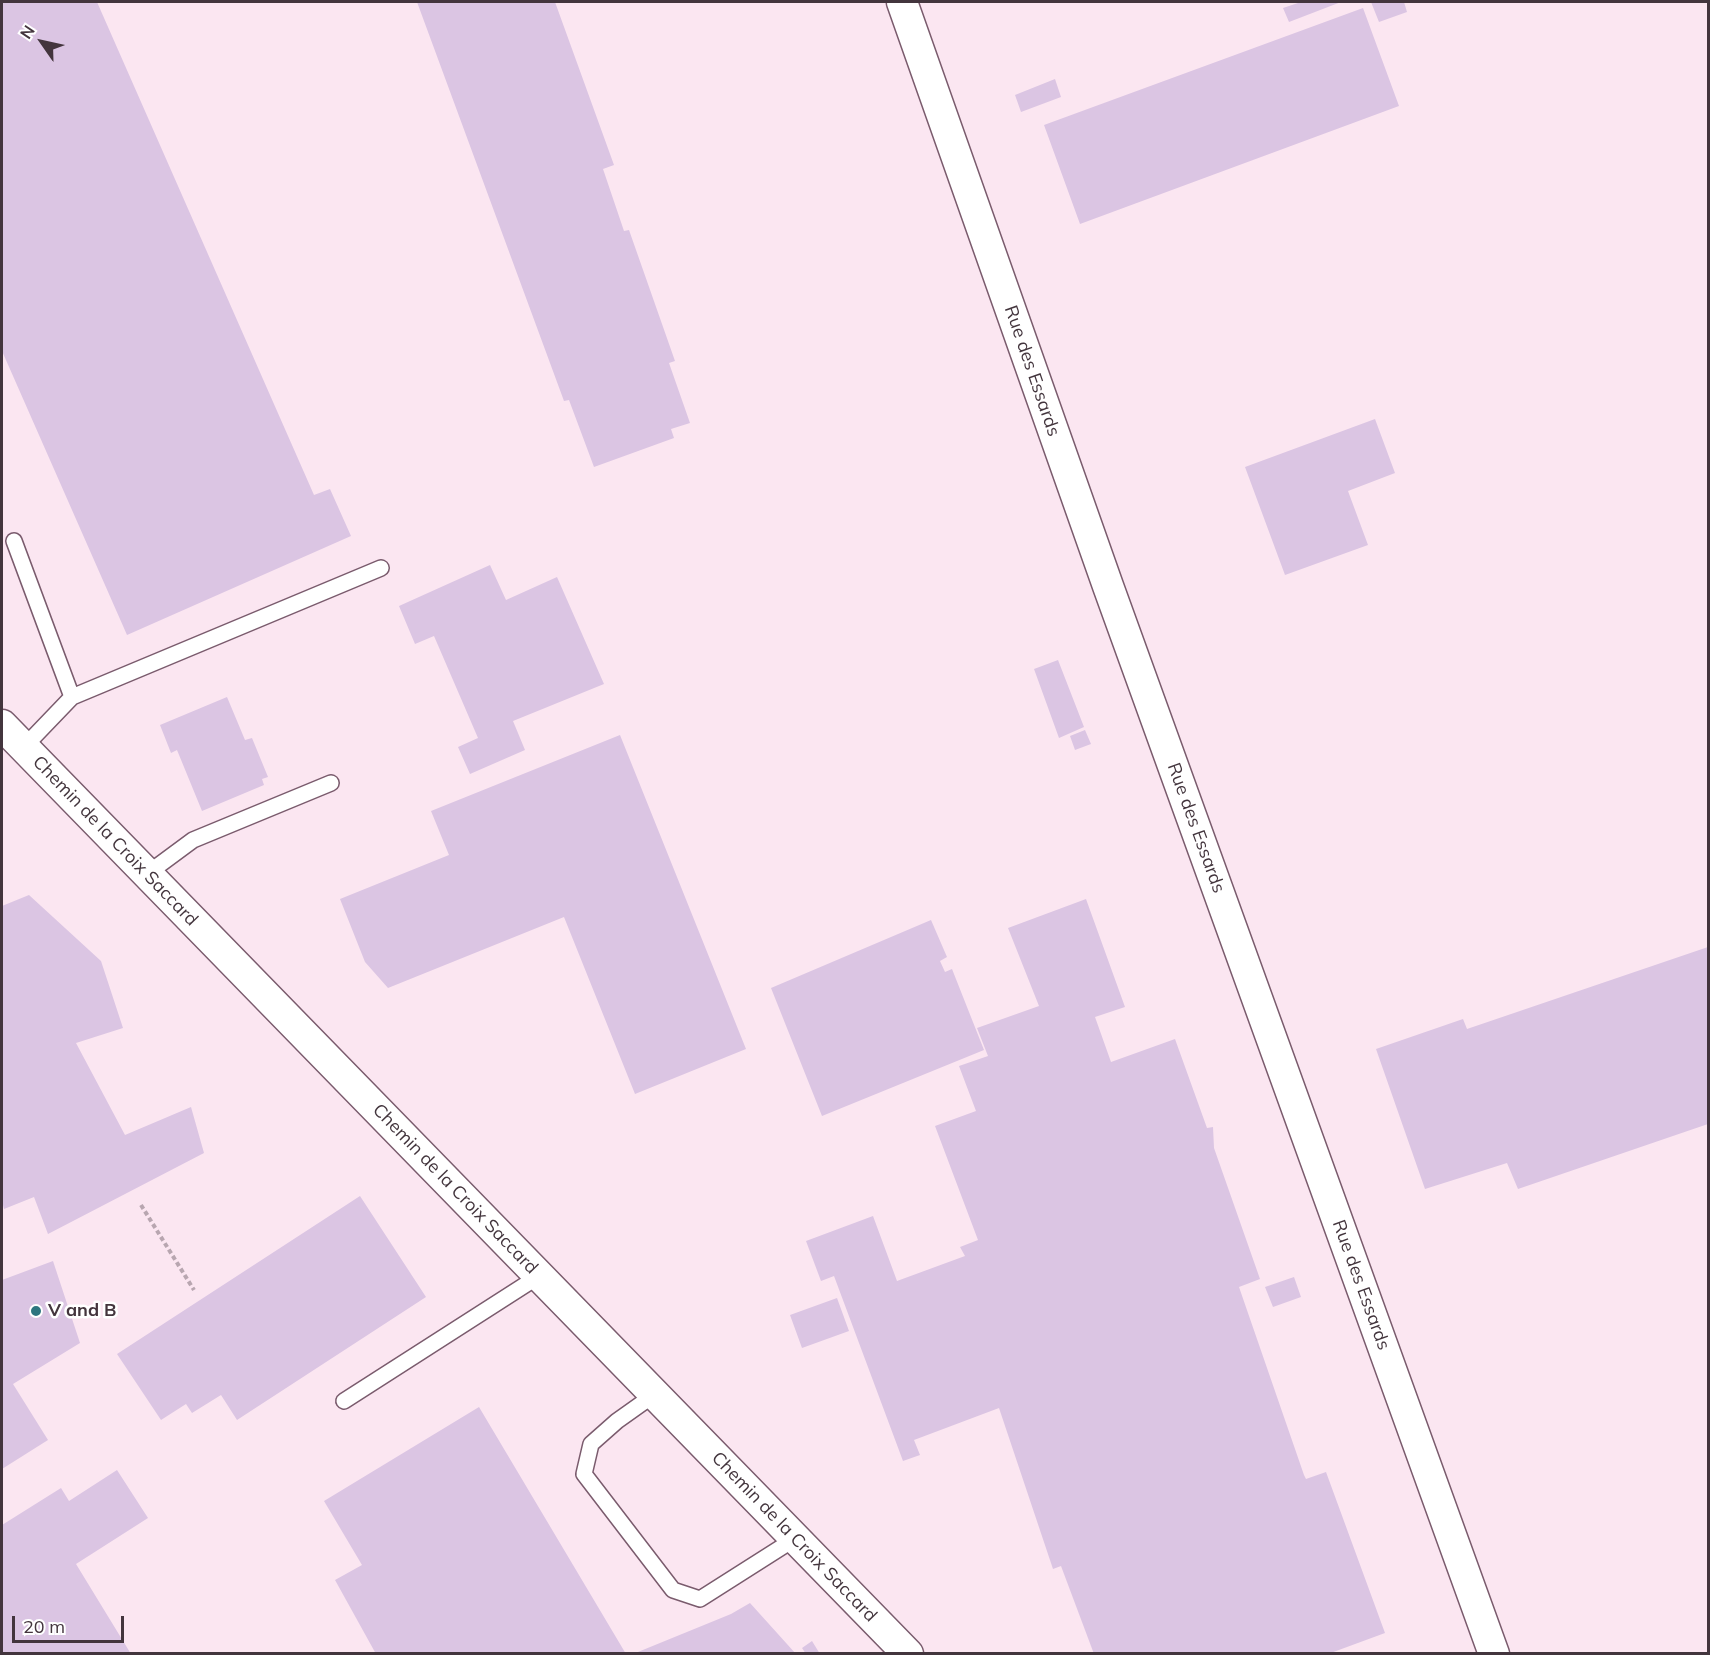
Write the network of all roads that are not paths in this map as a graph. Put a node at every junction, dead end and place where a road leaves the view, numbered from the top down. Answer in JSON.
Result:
{"nodes":[{"id":1,"x":902,"y":2,"type":"edge"},
{"id":2,"x":14,"y":541,"type":"dead end"},
{"id":3,"x":381,"y":568,"type":"dead end"},
{"id":4,"x":72,"y":698,"type":"junction"},
{"id":5,"x":2,"y":725,"type":"edge"},
{"id":6,"x":24,"y":747,"type":"junction"},
{"id":7,"x":331,"y":783,"type":"dead end"},
{"id":8,"x":147,"y":874,"type":"junction"},
{"id":9,"x":539,"y":1276,"type":"junction"},
{"id":10,"x":655,"y":1394,"type":"junction"},
{"id":11,"x":344,"y":1401,"type":"dead end"},
{"id":12,"x":795,"y":1538,"type":"junction"},
{"id":13,"x":908,"y":1653,"type":"edge"},
{"id":14,"x":1494,"y":1653,"type":"edge"}],
"edges":[{"from":1,"to":14,"type":"street","name":"Rue des Essards"},
{"from":2,"to":4,"type":"lane"},
{"from":3,"to":4,"type":"lane"},
{"from":4,"to":6,"type":"lane"},
{"from":5,"to":6,"type":"street","name":"Chemin de la Croix Saccard"},
{"from":6,"to":8,"type":"street","name":"Chemin de la Croix Saccard"},
{"from":7,"to":8,"type":"lane"},
{"from":8,"to":9,"type":"street","name":"Chemin de la Croix Saccard"},
{"from":9,"to":10,"type":"street","name":"Chemin de la Croix Saccard"},
{"from":9,"to":11,"type":"lane"},
{"from":10,"to":12,"type":"street","name":"Chemin de la Croix Saccard"},
{"from":10,"to":12,"type":"lane"},
{"from":12,"to":13,"type":"street","name":"Chemin de la Croix Saccard"}]}
